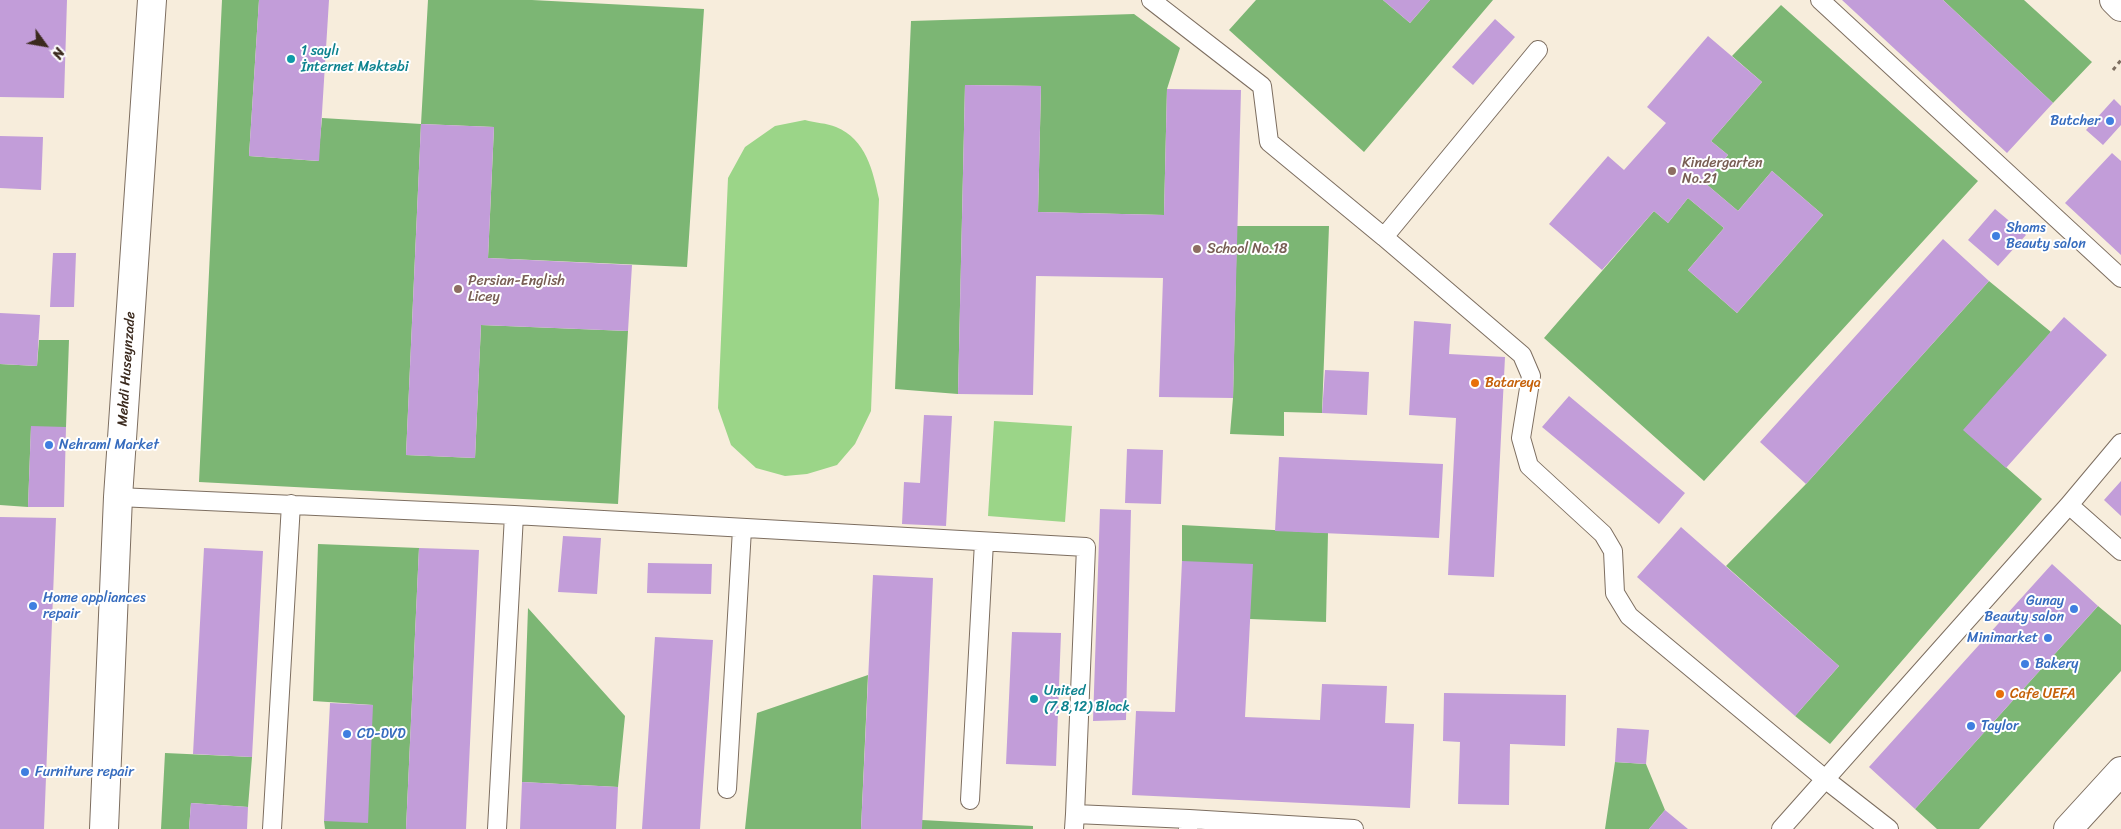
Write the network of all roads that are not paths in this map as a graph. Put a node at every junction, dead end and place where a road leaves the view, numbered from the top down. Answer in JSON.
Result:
{"nodes":[{"id":1,"x":152,"y":0,"type":"edge"},
{"id":2,"x":1151,"y":0,"type":"edge"},
{"id":3,"x":1820,"y":0,"type":"edge"},
{"id":4,"x":2114,"y":0,"type":"edge"},
{"id":5,"x":2121,"y":7,"type":"edge"},
{"id":6,"x":1538,"y":50,"type":"dead end"},
{"id":7,"x":1384,"y":237,"type":"junction"},
{"id":8,"x":2121,"y":278,"type":"edge"},
{"id":9,"x":2121,"y":443,"type":"edge"},
{"id":10,"x":118,"y":497,"type":"junction"},
{"id":11,"x":291,"y":504,"type":"junction"},
{"id":12,"x":2069,"y":505,"type":"junction"},
{"id":13,"x":514,"y":514,"type":"junction"},
{"id":14,"x":742,"y":529,"type":"junction"},
{"id":15,"x":984,"y":542,"type":"junction"},
{"id":16,"x":2121,"y":551,"type":"edge"},
{"id":17,"x":2121,"y":770,"type":"edge"},
{"id":18,"x":1825,"y":779,"type":"junction"},
{"id":19,"x":727,"y":789,"type":"dead end"},
{"id":20,"x":970,"y":800,"type":"dead end"},
{"id":21,"x":1074,"y":821,"type":"edge"},
{"id":22,"x":1189,"y":824,"type":"edge"},
{"id":23,"x":104,"y":829,"type":"edge"},
{"id":24,"x":272,"y":829,"type":"edge"},
{"id":25,"x":496,"y":829,"type":"edge"},
{"id":26,"x":1354,"y":829,"type":"edge"},
{"id":27,"x":1781,"y":829,"type":"edge"},
{"id":28,"x":1889,"y":829,"type":"edge"},
{"id":29,"x":2068,"y":829,"type":"edge"}],
"edges":[{"from":1,"to":10,"type":"street","name":"Mehdi Huseynzade"},
{"from":2,"to":7,"type":"lane"},
{"from":3,"to":8,"type":"lane"},
{"from":4,"to":5,"type":"street"},
{"from":6,"to":7,"type":"lane"},
{"from":7,"to":18,"type":"lane"},
{"from":9,"to":12,"type":"lane"},
{"from":10,"to":11,"type":"lane"},
{"from":10,"to":23,"type":"street","name":"Mehdi Huseynzade"},
{"from":11,"to":13,"type":"lane"},
{"from":11,"to":24,"type":"lane"},
{"from":12,"to":16,"type":"lane"},
{"from":12,"to":18,"type":"lane"},
{"from":13,"to":14,"type":"lane"},
{"from":13,"to":25,"type":"lane"},
{"from":14,"to":15,"type":"lane"},
{"from":14,"to":19,"type":"lane"},
{"from":15,"to":20,"type":"lane"},
{"from":15,"to":21,"type":"lane"},
{"from":17,"to":29,"type":"street"},
{"from":18,"to":27,"type":"lane"},
{"from":18,"to":28,"type":"lane"},
{"from":21,"to":22,"type":"lane"},
{"from":22,"to":26,"type":"lane"}]}
